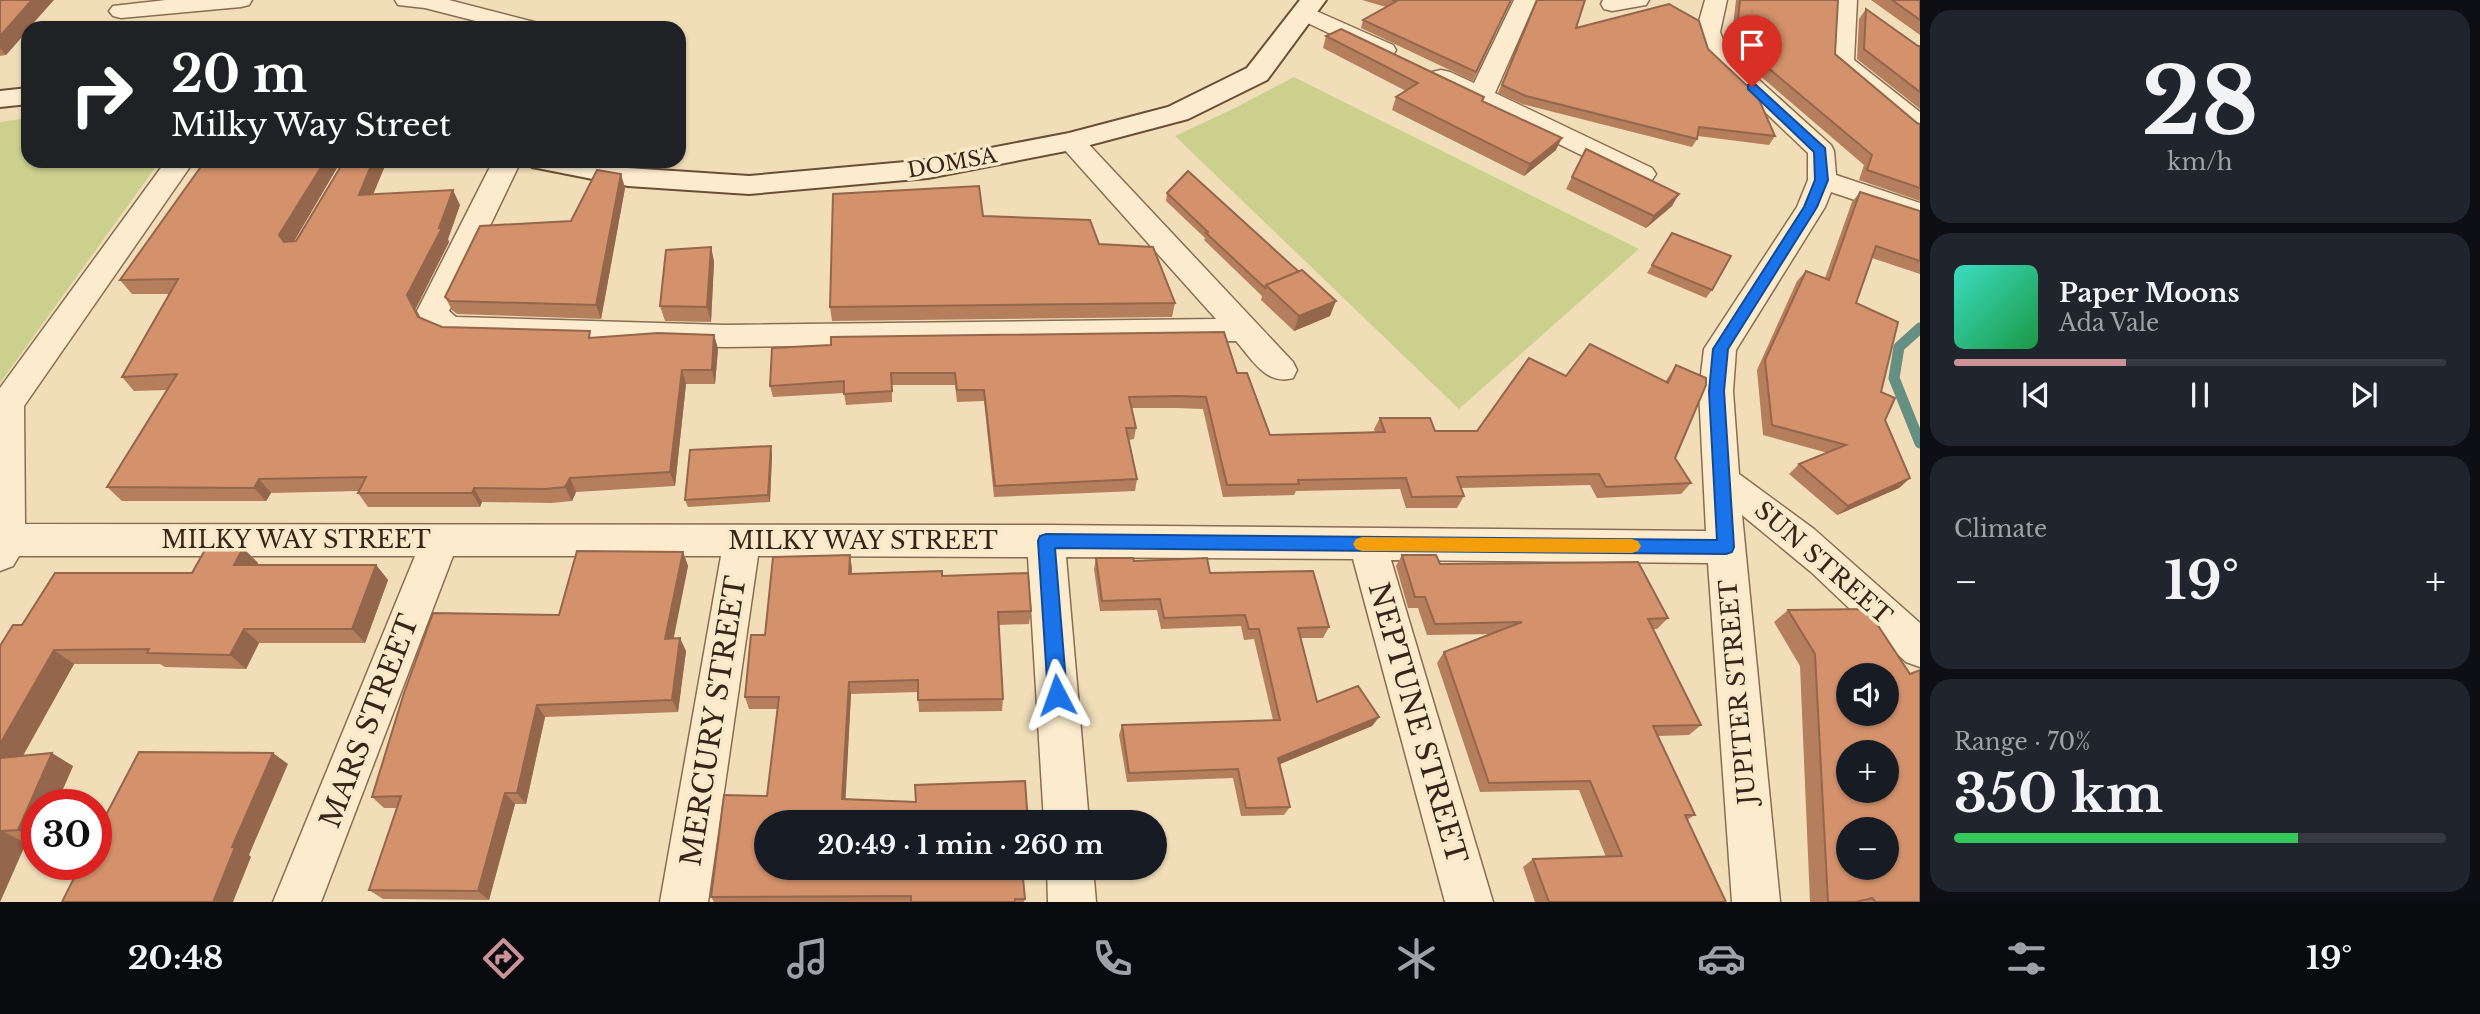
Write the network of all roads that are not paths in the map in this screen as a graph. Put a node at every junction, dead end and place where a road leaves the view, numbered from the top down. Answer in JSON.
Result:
{"nodes":[{"id":1,"x":241,"y":0,"type":"edge"},
{"id":2,"x":406,"y":0,"type":"edge"},
{"id":3,"x":1525,"y":0,"type":"edge"},
{"id":4,"x":1638,"y":0,"type":"edge"},
{"id":5,"x":1708,"y":3,"type":"edge"},
{"id":6,"x":1854,"y":3,"type":"edge"},
{"id":7,"x":1612,"y":4,"type":"dead end"},
{"id":8,"x":127,"y":5,"type":"edge"},
{"id":9,"x":1309,"y":6,"type":"edge"},
{"id":10,"x":112,"y":21,"type":"edge"},
{"id":11,"x":503,"y":21,"type":"edge"},
{"id":12,"x":1481,"y":96,"type":"junction"},
{"id":13,"x":21,"y":97,"type":"edge"},
{"id":14,"x":0,"y":99,"type":"edge"},
{"id":15,"x":1920,"y":125,"type":"edge"},
{"id":16,"x":1071,"y":141,"type":"junction"},
{"id":17,"x":175,"y":168,"type":"edge"},
{"id":18,"x":504,"y":168,"type":"edge"},
{"id":19,"x":580,"y":168,"type":"edge"},
{"id":20,"x":1642,"y":174,"type":"edge"},
{"id":21,"x":1822,"y":180,"type":"junction"},
{"id":22,"x":1920,"y":213,"type":"edge"},
{"id":23,"x":1245,"y":330,"type":"junction"},
{"id":24,"x":1282,"y":370,"type":"dead end"},
{"id":25,"x":1722,"y":481,"type":"junction"},
{"id":26,"x":440,"y":540,"type":"junction"},
{"id":27,"x":742,"y":541,"type":"junction"},
{"id":28,"x":1046,"y":541,"type":"junction"},
{"id":29,"x":1368,"y":544,"type":"junction"},
{"id":30,"x":2,"y":545,"type":"edge"},
{"id":31,"x":1726,"y":547,"type":"junction"},
{"id":32,"x":1920,"y":649,"type":"edge"},
{"id":33,"x":1065,"y":810,"type":"edge"},
{"id":34,"x":1071,"y":880,"type":"edge"},
{"id":35,"x":297,"y":902,"type":"edge"},
{"id":36,"x":684,"y":902,"type":"edge"},
{"id":37,"x":1072,"y":902,"type":"edge"},
{"id":38,"x":1469,"y":902,"type":"edge"},
{"id":39,"x":1756,"y":902,"type":"edge"}],
"edges":[{"from":1,"to":8,"type":"street"},
{"from":2,"to":11,"type":"street"},
{"from":3,"to":12,"type":"street"},
{"from":4,"to":7,"type":"street"},
{"from":5,"to":21,"type":"street"},
{"from":6,"to":15,"type":"street"},
{"from":8,"to":10,"type":"street"},
{"from":9,"to":12,"type":"street"},
{"from":9,"to":16,"type":"main road","name":"DOMSA"},
{"from":12,"to":20,"type":"street"},
{"from":13,"to":14,"type":"main road"},
{"from":16,"to":19,"type":"main road","name":"DOMSA"},
{"from":16,"to":23,"type":"street"},
{"from":17,"to":30,"type":"street"},
{"from":18,"to":23,"type":"street"},
{"from":21,"to":22,"type":"street"},
{"from":21,"to":25,"type":"street","name":"JUPITER STREET"},
{"from":23,"to":24,"type":"street"},
{"from":25,"to":31,"type":"street","name":"JUPITER STREET"},
{"from":25,"to":32,"type":"street","name":"SUN STREET"},
{"from":26,"to":27,"type":"street","name":"MILKY WAY STREET"},
{"from":26,"to":30,"type":"street","name":"MILKY WAY STREET"},
{"from":26,"to":35,"type":"street","name":"MARS STREET"},
{"from":27,"to":28,"type":"street","name":"MILKY WAY STREET"},
{"from":27,"to":36,"type":"street","name":"MERCURY STREET"},
{"from":28,"to":29,"type":"street","name":"MILKY WAY STREET"},
{"from":28,"to":33,"type":"street"},
{"from":29,"to":31,"type":"street","name":"MILKY WAY STREET"},
{"from":29,"to":38,"type":"street","name":"NEPTUNE STREET"},
{"from":31,"to":39,"type":"street","name":"JUPITER STREET"},
{"from":34,"to":37,"type":"street"}]}
